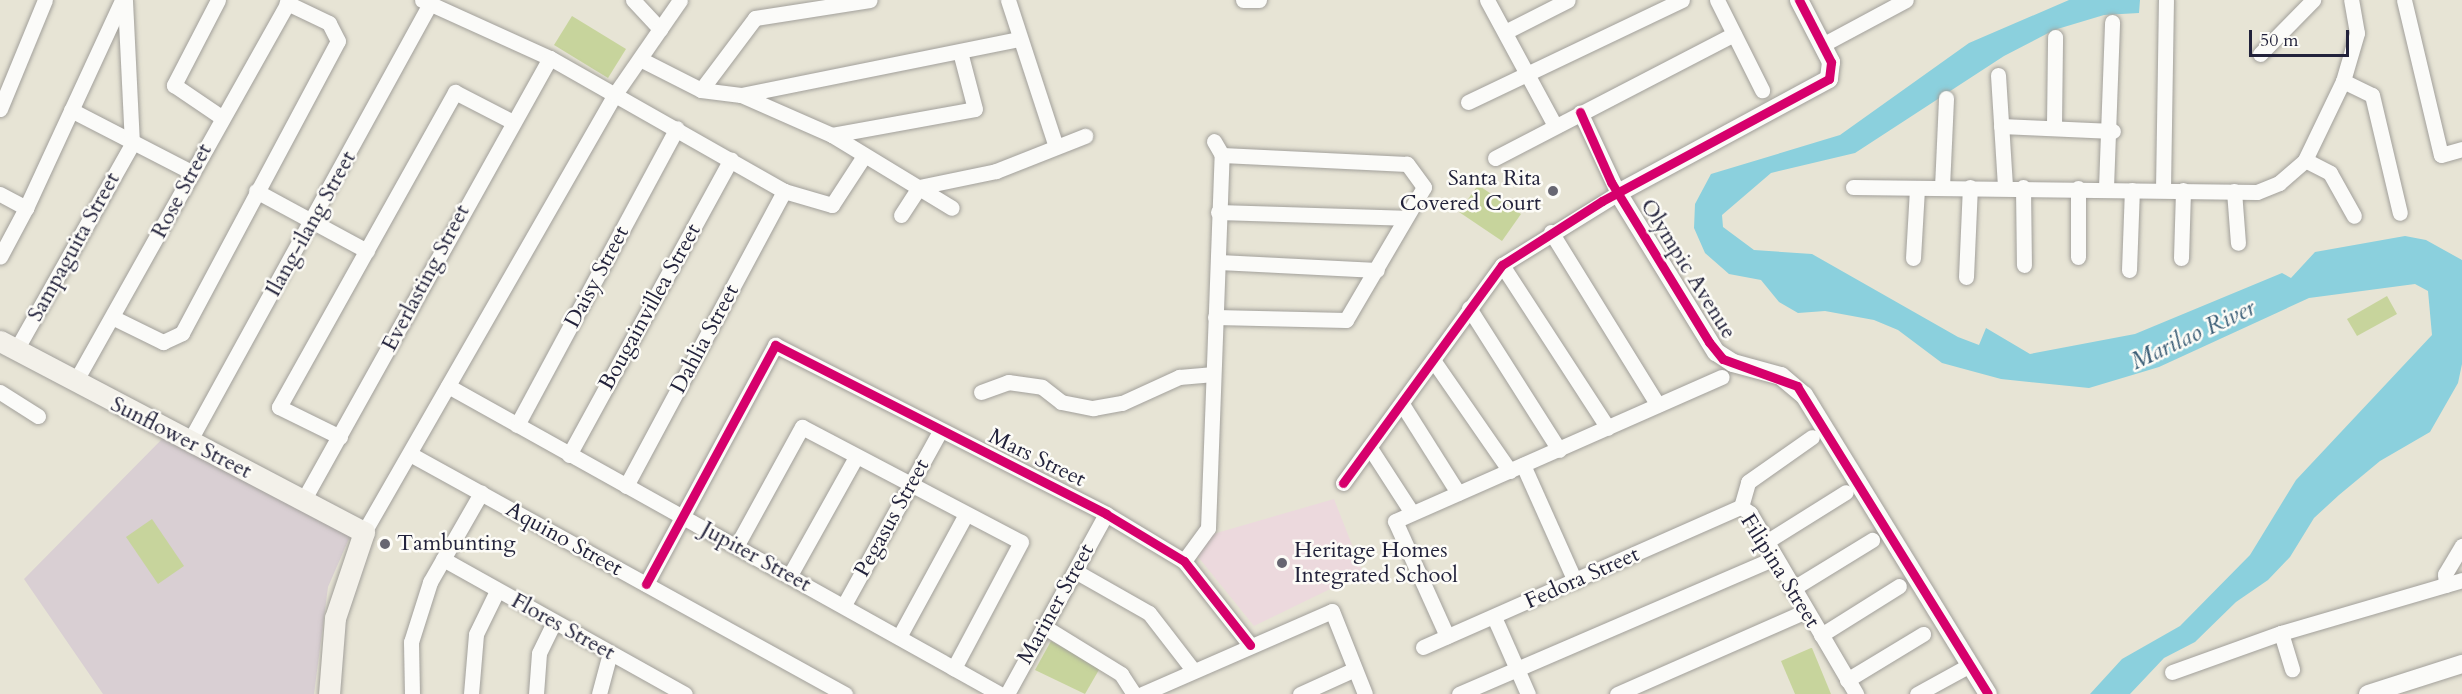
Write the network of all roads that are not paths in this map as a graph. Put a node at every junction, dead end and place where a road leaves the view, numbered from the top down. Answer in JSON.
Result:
{"nodes":[{"id":1,"x":45,"y":0,"type":"edge"},
{"id":2,"x":124,"y":0,"type":"edge"},
{"id":3,"x":218,"y":0,"type":"edge"},
{"id":4,"x":633,"y":0,"type":"edge"},
{"id":5,"x":680,"y":0,"type":"edge"},
{"id":6,"x":870,"y":0,"type":"edge"},
{"id":7,"x":1008,"y":0,"type":"edge"},
{"id":8,"x":1243,"y":0,"type":"edge"},
{"id":9,"x":1259,"y":0,"type":"edge"},
{"id":10,"x":1487,"y":0,"type":"edge"},
{"id":11,"x":1568,"y":0,"type":"edge"},
{"id":12,"x":1682,"y":0,"type":"edge"},
{"id":13,"x":1716,"y":0,"type":"edge"},
{"id":14,"x":1799,"y":0,"type":"edge"},
{"id":15,"x":1906,"y":0,"type":"edge"},
{"id":16,"x":2166,"y":0,"type":"edge"},
{"id":17,"x":2313,"y":0,"type":"edge"},
{"id":18,"x":2351,"y":0,"type":"edge"},
{"id":19,"x":2404,"y":0,"type":"edge"},
{"id":20,"x":288,"y":2,"type":"edge"},
{"id":21,"x":426,"y":2,"type":"edge"},
{"id":22,"x":1884,"y":5,"type":"edge"},
{"id":23,"x":2112,"y":22,"type":"dead end"},
{"id":24,"x":660,"y":28,"type":"junction"},
{"id":25,"x":1507,"y":32,"type":"junction"},
{"id":26,"x":1734,"y":34,"type":"junction"},
{"id":27,"x":2055,"y":37,"type":"dead end"},
{"id":28,"x":1019,"y":39,"type":"junction"},
{"id":29,"x":1822,"y":45,"type":"junction"},
{"id":30,"x":960,"y":52,"type":"junction"},
{"id":31,"x":2259,"y":54,"type":"dead end"},
{"id":32,"x":550,"y":58,"type":"junction"},
{"id":33,"x":640,"y":59,"type":"junction"},
{"id":34,"x":1528,"y":74,"type":"junction"},
{"id":35,"x":1998,"y":75,"type":"dead end"},
{"id":36,"x":2343,"y":81,"type":"junction"},
{"id":37,"x":701,"y":90,"type":"junction"},
{"id":38,"x":1762,"y":90,"type":"dead end"},
{"id":39,"x":615,"y":94,"type":"junction"},
{"id":40,"x":741,"y":95,"type":"junction"},
{"id":41,"x":1946,"y":98,"type":"dead end"},
{"id":42,"x":1468,"y":102,"type":"dead end"},
{"id":43,"x":0,"y":109,"type":"edge"},
{"id":44,"x":71,"y":110,"type":"junction"},
{"id":45,"x":1580,"y":112,"type":"junction"},
{"id":46,"x":221,"y":117,"type":"junction"},
{"id":47,"x":511,"y":121,"type":"junction"},
{"id":48,"x":2054,"y":125,"type":"junction"},
{"id":49,"x":1555,"y":126,"type":"junction"},
{"id":50,"x":2001,"y":126,"type":"junction"},
{"id":51,"x":677,"y":128,"type":"junction"},
{"id":52,"x":2112,"y":131,"type":"junction"},
{"id":53,"x":832,"y":135,"type":"junction"},
{"id":54,"x":1085,"y":136,"type":"dead end"},
{"id":55,"x":1214,"y":141,"type":"dead end"},
{"id":56,"x":132,"y":144,"type":"junction"},
{"id":57,"x":1055,"y":144,"type":"junction"},
{"id":58,"x":2462,"y":148,"type":"edge"},
{"id":59,"x":1222,"y":155,"type":"junction"},
{"id":60,"x":864,"y":156,"type":"junction"},
{"id":61,"x":1495,"y":158,"type":"dead end"},
{"id":62,"x":730,"y":159,"type":"junction"},
{"id":63,"x":2305,"y":160,"type":"junction"},
{"id":64,"x":191,"y":172,"type":"junction"},
{"id":65,"x":919,"y":186,"type":"junction"},
{"id":66,"x":2005,"y":186,"type":"junction"},
{"id":67,"x":1853,"y":187,"type":"dead end"},
{"id":68,"x":1942,"y":187,"type":"junction"},
{"id":69,"x":1970,"y":187,"type":"junction"},
{"id":70,"x":2023,"y":187,"type":"junction"},
{"id":71,"x":2078,"y":188,"type":"junction"},
{"id":72,"x":2106,"y":188,"type":"junction"},
{"id":73,"x":1917,"y":189,"type":"junction"},
{"id":74,"x":2163,"y":189,"type":"junction"},
{"id":75,"x":784,"y":190,"type":"junction"},
{"id":76,"x":2132,"y":190,"type":"junction"},
{"id":77,"x":2183,"y":190,"type":"junction"},
{"id":78,"x":256,"y":191,"type":"junction"},
{"id":79,"x":2234,"y":191,"type":"junction"},
{"id":80,"x":1618,"y":192,"type":"junction"},
{"id":81,"x":0,"y":194,"type":"edge"},
{"id":82,"x":26,"y":208,"type":"junction"},
{"id":83,"x":952,"y":208,"type":"dead end"},
{"id":84,"x":1218,"y":212,"type":"junction"},
{"id":85,"x":2400,"y":213,"type":"dead end"},
{"id":86,"x":901,"y":215,"type":"dead end"},
{"id":87,"x":2354,"y":216,"type":"dead end"},
{"id":88,"x":1404,"y":218,"type":"junction"},
{"id":89,"x":312,"y":222,"type":"junction"},
{"id":90,"x":1551,"y":232,"type":"junction"},
{"id":91,"x":2238,"y":243,"type":"dead end"},
{"id":92,"x":367,"y":251,"type":"junction"},
{"id":93,"x":0,"y":257,"type":"edge"},
{"id":94,"x":2078,"y":257,"type":"dead end"},
{"id":95,"x":1913,"y":258,"type":"dead end"},
{"id":96,"x":2181,"y":258,"type":"dead end"},
{"id":97,"x":1219,"y":262,"type":"junction"},
{"id":98,"x":1502,"y":265,"type":"junction"},
{"id":99,"x":2024,"y":265,"type":"dead end"},
{"id":100,"x":1377,"y":270,"type":"junction"},
{"id":101,"x":2129,"y":270,"type":"dead end"},
{"id":102,"x":1966,"y":277,"type":"dead end"},
{"id":103,"x":1468,"y":308,"type":"junction"},
{"id":104,"x":1215,"y":317,"type":"junction"},
{"id":105,"x":114,"y":318,"type":"junction"},
{"id":106,"x":8,"y":346,"type":"edge"},
{"id":107,"x":1433,"y":360,"type":"junction"},
{"id":108,"x":1211,"y":374,"type":"junction"},
{"id":109,"x":1722,"y":377,"type":"dead end"},
{"id":110,"x":75,"y":382,"type":"junction"},
{"id":111,"x":448,"y":386,"type":"junction"},
{"id":112,"x":0,"y":392,"type":"edge"},
{"id":113,"x":981,"y":392,"type":"dead end"},
{"id":114,"x":1402,"y":404,"type":"junction"},
{"id":115,"x":1658,"y":405,"type":"junction"},
{"id":116,"x":38,"y":416,"type":"dead end"},
{"id":117,"x":517,"y":425,"type":"junction"},
{"id":118,"x":1608,"y":428,"type":"junction"},
{"id":119,"x":940,"y":431,"type":"junction"},
{"id":120,"x":340,"y":437,"type":"junction"},
{"id":121,"x":1812,"y":437,"type":"dead end"},
{"id":122,"x":189,"y":442,"type":"junction"},
{"id":123,"x":1370,"y":448,"type":"junction"},
{"id":124,"x":1559,"y":450,"type":"junction"},
{"id":125,"x":410,"y":454,"type":"junction"},
{"id":126,"x":569,"y":455,"type":"junction"},
{"id":127,"x":856,"y":456,"type":"junction"},
{"id":128,"x":1516,"y":468,"type":"junction"},
{"id":129,"x":1343,"y":483,"type":"dead end"},
{"id":130,"x":912,"y":485,"type":"junction"},
{"id":131,"x":626,"y":486,"type":"junction"},
{"id":132,"x":1846,"y":492,"type":"dead end"},
{"id":133,"x":481,"y":493,"type":"junction"},
{"id":134,"x":1458,"y":493,"type":"junction"},
{"id":135,"x":304,"y":499,"type":"junction"},
{"id":136,"x":1741,"y":507,"type":"junction"},
{"id":137,"x":1412,"y":513,"type":"junction"},
{"id":138,"x":966,"y":514,"type":"junction"},
{"id":139,"x":1106,"y":514,"type":"junction"},
{"id":140,"x":683,"y":518,"type":"junction"},
{"id":141,"x":364,"y":532,"type":"junction"},
{"id":142,"x":1872,"y":540,"type":"dead end"},
{"id":143,"x":1766,"y":542,"type":"junction"},
{"id":144,"x":737,"y":545,"type":"junction"},
{"id":145,"x":2462,"y":546,"type":"edge"},
{"id":146,"x":1774,"y":558,"type":"junction"},
{"id":147,"x":442,"y":559,"type":"junction"},
{"id":148,"x":1184,"y":561,"type":"junction"},
{"id":149,"x":1075,"y":571,"type":"junction"},
{"id":150,"x":790,"y":575,"type":"junction"},
{"id":151,"x":2462,"y":580,"type":"edge"},
{"id":152,"x":1575,"y":581,"type":"junction"},
{"id":153,"x":646,"y":584,"type":"junction"},
{"id":154,"x":2446,"y":585,"type":"junction"},
{"id":155,"x":1899,"y":586,"type":"dead end"},
{"id":156,"x":1792,"y":589,"type":"junction"},
{"id":157,"x":497,"y":591,"type":"junction"},
{"id":158,"x":844,"y":605,"type":"junction"},
{"id":159,"x":1806,"y":611,"type":"junction"},
{"id":160,"x":1494,"y":617,"type":"junction"},
{"id":161,"x":553,"y":624,"type":"junction"},
{"id":162,"x":1043,"y":626,"type":"junction"},
{"id":163,"x":2281,"y":633,"type":"junction"},
{"id":164,"x":1923,"y":634,"type":"dead end"},
{"id":165,"x":1821,"y":635,"type":"junction"},
{"id":166,"x":1447,"y":636,"type":"junction"},
{"id":167,"x":899,"y":637,"type":"junction"},
{"id":168,"x":1250,"y":645,"type":"junction"},
{"id":169,"x":1423,"y":647,"type":"dead end"},
{"id":170,"x":610,"y":654,"type":"junction"},
{"id":171,"x":2462,"y":664,"type":"edge"},
{"id":172,"x":1970,"y":665,"type":"junction"},
{"id":173,"x":954,"y":668,"type":"junction"},
{"id":174,"x":1516,"y":668,"type":"junction"},
{"id":175,"x":1355,"y":669,"type":"junction"},
{"id":176,"x":2292,"y":669,"type":"dead end"},
{"id":177,"x":1193,"y":670,"type":"junction"},
{"id":178,"x":2172,"y":672,"type":"dead end"},
{"id":179,"x":1848,"y":681,"type":"junction"},
{"id":180,"x":329,"y":694,"type":"edge"},
{"id":181,"x":412,"y":694,"type":"edge"},
{"id":182,"x":471,"y":694,"type":"edge"},
{"id":183,"x":536,"y":694,"type":"edge"},
{"id":184,"x":600,"y":694,"type":"edge"},
{"id":185,"x":685,"y":694,"type":"edge"},
{"id":186,"x":845,"y":694,"type":"edge"},
{"id":187,"x":1000,"y":694,"type":"edge"},
{"id":188,"x":1007,"y":694,"type":"edge"},
{"id":189,"x":1134,"y":694,"type":"edge"},
{"id":190,"x":1142,"y":694,"type":"edge"},
{"id":191,"x":1300,"y":694,"type":"edge"},
{"id":192,"x":1365,"y":694,"type":"edge"},
{"id":193,"x":1459,"y":694,"type":"edge"},
{"id":194,"x":1528,"y":694,"type":"edge"},
{"id":195,"x":1617,"y":694,"type":"edge"},
{"id":196,"x":1856,"y":694,"type":"edge"},
{"id":197,"x":1917,"y":694,"type":"edge"},
{"id":198,"x":1988,"y":694,"type":"edge"},
{"id":199,"x":2368,"y":694,"type":"edge"}],
"edges":[{"from":1,"to":43,"type":"street"},
{"from":2,"to":44,"type":"street"},
{"from":2,"to":56,"type":"street"},
{"from":3,"to":46,"type":"street"},
{"from":4,"to":24,"type":"street"},
{"from":5,"to":24,"type":"street"},
{"from":6,"to":37,"type":"street"},
{"from":7,"to":28,"type":"street"},
{"from":8,"to":9,"type":"street"},
{"from":10,"to":25,"type":"street"},
{"from":11,"to":25,"type":"street"},
{"from":12,"to":34,"type":"street"},
{"from":13,"to":26,"type":"street"},
{"from":14,"to":29,"type":"street","name":"Olympic Avenue"},
{"from":15,"to":22,"type":"street"},
{"from":16,"to":74,"type":"street"},
{"from":17,"to":31,"type":"street"},
{"from":18,"to":36,"type":"street"},
{"from":19,"to":58,"type":"street"},
{"from":20,"to":46,"type":"street","name":"Rose Street"},
{"from":20,"to":78,"type":"street"},
{"from":21,"to":32,"type":"street"},
{"from":21,"to":89,"type":"street","name":"Ilang-ilang Street"},
{"from":22,"to":29,"type":"street"},
{"from":23,"to":52,"type":"street"},
{"from":24,"to":33,"type":"street"},
{"from":25,"to":34,"type":"street"},
{"from":26,"to":38,"type":"street"},
{"from":26,"to":45,"type":"street"},
{"from":27,"to":48,"type":"street"},
{"from":28,"to":30,"type":"street"},
{"from":28,"to":57,"type":"street"},
{"from":29,"to":80,"type":"street","name":"Olympic Avenue"},
{"from":30,"to":40,"type":"street"},
{"from":30,"to":53,"type":"street"},
{"from":32,"to":39,"type":"street"},
{"from":32,"to":47,"type":"street","name":"Everlasting Street"},
{"from":33,"to":37,"type":"street"},
{"from":33,"to":39,"type":"street"},
{"from":34,"to":42,"type":"street"},
{"from":34,"to":49,"type":"street"},
{"from":35,"to":50,"type":"street"},
{"from":36,"to":63,"type":"street"},
{"from":36,"to":85,"type":"street"},
{"from":37,"to":40,"type":"street"},
{"from":39,"to":51,"type":"street"},
{"from":39,"to":111,"type":"street"},
{"from":40,"to":53,"type":"street"},
{"from":41,"to":68,"type":"street"},
{"from":44,"to":56,"type":"street"},
{"from":44,"to":82,"type":"street"},
{"from":45,"to":49,"type":"street"},
{"from":45,"to":80,"type":"street"},
{"from":46,"to":64,"type":"street","name":"Rose Street"},
{"from":47,"to":92,"type":"street"},
{"from":47,"to":120,"type":"street","name":"Everlasting Street"},
{"from":48,"to":50,"type":"street"},
{"from":48,"to":52,"type":"street"},
{"from":49,"to":61,"type":"street"},
{"from":50,"to":66,"type":"street"},
{"from":51,"to":62,"type":"street"},
{"from":51,"to":117,"type":"street","name":"Daisy Street"},
{"from":52,"to":72,"type":"street"},
{"from":53,"to":60,"type":"street"},
{"from":54,"to":57,"type":"street"},
{"from":55,"to":59,"type":"street"},
{"from":56,"to":64,"type":"street"},
{"from":56,"to":106,"type":"street","name":"Sampaguita Street"},
{"from":57,"to":65,"type":"street"},
{"from":59,"to":84,"type":"street"},
{"from":59,"to":88,"type":"street"},
{"from":60,"to":65,"type":"street"},
{"from":60,"to":75,"type":"street"},
{"from":62,"to":75,"type":"street"},
{"from":62,"to":126,"type":"street","name":"Bougainvillea Street"},
{"from":63,"to":79,"type":"street"},
{"from":63,"to":87,"type":"street"},
{"from":64,"to":105,"type":"street","name":"Rose Street"},
{"from":65,"to":83,"type":"street"},
{"from":65,"to":86,"type":"street"},
{"from":66,"to":69,"type":"street"},
{"from":66,"to":70,"type":"street"},
{"from":67,"to":73,"type":"street"},
{"from":68,"to":69,"type":"street"},
{"from":68,"to":73,"type":"street"},
{"from":69,"to":102,"type":"street"},
{"from":70,"to":71,"type":"street"},
{"from":70,"to":99,"type":"street"},
{"from":71,"to":72,"type":"street"},
{"from":71,"to":94,"type":"street"},
{"from":72,"to":76,"type":"street"},
{"from":73,"to":95,"type":"street"},
{"from":74,"to":76,"type":"street"},
{"from":74,"to":77,"type":"street"},
{"from":75,"to":131,"type":"street","name":"Dahlia Street"},
{"from":76,"to":101,"type":"street"},
{"from":77,"to":79,"type":"street"},
{"from":77,"to":96,"type":"street"},
{"from":78,"to":89,"type":"street"},
{"from":78,"to":105,"type":"street"},
{"from":79,"to":91,"type":"street"},
{"from":80,"to":90,"type":"street"},
{"from":80,"to":172,"type":"street","name":"Olympic Avenue"},
{"from":81,"to":82,"type":"street"},
{"from":82,"to":93,"type":"street"},
{"from":84,"to":88,"type":"street"},
{"from":84,"to":97,"type":"street"},
{"from":88,"to":100,"type":"street"},
{"from":89,"to":92,"type":"street"},
{"from":89,"to":122,"type":"street","name":"Ilang-ilang Street"},
{"from":90,"to":98,"type":"street"},
{"from":90,"to":115,"type":"street"},
{"from":92,"to":120,"type":"street"},
{"from":97,"to":100,"type":"street"},
{"from":97,"to":104,"type":"street"},
{"from":98,"to":103,"type":"street"},
{"from":98,"to":118,"type":"street"},
{"from":100,"to":104,"type":"street"},
{"from":103,"to":107,"type":"street"},
{"from":103,"to":124,"type":"street"},
{"from":104,"to":108,"type":"street"},
{"from":105,"to":110,"type":"street","name":"Rose Street"},
{"from":106,"to":110,"type":"main road","name":"Sunflower Street"},
{"from":107,"to":114,"type":"street"},
{"from":107,"to":128,"type":"street"},
{"from":108,"to":113,"type":"street"},
{"from":108,"to":148,"type":"street"},
{"from":109,"to":115,"type":"street"},
{"from":110,"to":122,"type":"main road","name":"Sunflower Street"},
{"from":111,"to":117,"type":"street","name":"Jupiter Street"},
{"from":111,"to":125,"type":"street"},
{"from":112,"to":116,"type":"street"},
{"from":114,"to":123,"type":"street"},
{"from":114,"to":134,"type":"street"},
{"from":115,"to":118,"type":"street"},
{"from":117,"to":126,"type":"street","name":"Jupiter Street"},
{"from":118,"to":124,"type":"street"},
{"from":119,"to":130,"type":"street","name":"Pegasus Street"},
{"from":119,"to":139,"type":"street","name":"Mars Street"},
{"from":119,"to":140,"type":"street","name":"Mars Street"},
{"from":120,"to":135,"type":"street","name":"Everlasting Street"},
{"from":121,"to":136,"type":"street","name":"Filipina Street"},
{"from":122,"to":135,"type":"main road","name":"Sunflower Street"},
{"from":123,"to":129,"type":"street"},
{"from":123,"to":137,"type":"street"},
{"from":124,"to":128,"type":"street"},
{"from":125,"to":133,"type":"street","name":"Aquino Street"},
{"from":125,"to":141,"type":"street"},
{"from":126,"to":131,"type":"street","name":"Jupiter Street"},
{"from":127,"to":130,"type":"street"},
{"from":127,"to":144,"type":"street"},
{"from":127,"to":150,"type":"street"},
{"from":128,"to":134,"type":"street"},
{"from":128,"to":152,"type":"street"},
{"from":130,"to":138,"type":"street"},
{"from":130,"to":158,"type":"street","name":"Pegasus Street"},
{"from":131,"to":140,"type":"street","name":"Jupiter Street"},
{"from":132,"to":143,"type":"street"},
{"from":133,"to":147,"type":"street"},
{"from":133,"to":153,"type":"street","name":"Aquino Street"},
{"from":134,"to":137,"type":"street"},
{"from":135,"to":141,"type":"main road","name":"Sunflower Street"},
{"from":136,"to":143,"type":"street","name":"Filipina Street"},
{"from":136,"to":152,"type":"street","name":"Fedora Street"},
{"from":137,"to":166,"type":"street"},
{"from":138,"to":167,"type":"street"},
{"from":138,"to":173,"type":"street"},
{"from":139,"to":148,"type":"street","name":"Mars Street"},
{"from":139,"to":149,"type":"street","name":"Mariner Street"},
{"from":140,"to":144,"type":"street","name":"Jupiter Street"},
{"from":140,"to":153,"type":"street"},
{"from":141,"to":180,"type":"main road"},
{"from":142,"to":156,"type":"street"},
{"from":143,"to":146,"type":"street","name":"Filipina Street"},
{"from":144,"to":150,"type":"street","name":"Jupiter Street"},
{"from":145,"to":154,"type":"street"},
{"from":146,"to":156,"type":"street","name":"Filipina Street"},
{"from":146,"to":174,"type":"street"},
{"from":147,"to":157,"type":"street","name":"Flores Street"},
{"from":147,"to":181,"type":"street"},
{"from":148,"to":168,"type":"street","name":"Mars Street"},
{"from":149,"to":162,"type":"street","name":"Mariner Street"},
{"from":149,"to":177,"type":"street"},
{"from":150,"to":158,"type":"street","name":"Jupiter Street"},
{"from":151,"to":154,"type":"street"},
{"from":152,"to":160,"type":"street","name":"Fedora Street"},
{"from":153,"to":186,"type":"street","name":"Aquino Street"},
{"from":154,"to":163,"type":"street"},
{"from":155,"to":165,"type":"street"},
{"from":156,"to":159,"type":"street","name":"Filipina Street"},
{"from":157,"to":161,"type":"street","name":"Flores Street"},
{"from":157,"to":182,"type":"street"},
{"from":158,"to":167,"type":"street","name":"Jupiter Street"},
{"from":159,"to":165,"type":"street","name":"Filipina Street"},
{"from":159,"to":195,"type":"street"},
{"from":160,"to":166,"type":"street","name":"Fedora Street"},
{"from":160,"to":174,"type":"street"},
{"from":161,"to":170,"type":"street","name":"Flores Street"},
{"from":161,"to":183,"type":"street"},
{"from":162,"to":188,"type":"street","name":"Mariner Street"},
{"from":162,"to":189,"type":"street"},
{"from":163,"to":176,"type":"street"},
{"from":163,"to":178,"type":"street"},
{"from":164,"to":179,"type":"street"},
{"from":165,"to":179,"type":"street","name":"Filipina Street"},
{"from":166,"to":169,"type":"street","name":"Fedora Street"},
{"from":167,"to":173,"type":"street","name":"Jupiter Street"},
{"from":168,"to":175,"type":"street"},
{"from":168,"to":177,"type":"street"},
{"from":170,"to":184,"type":"street"},
{"from":170,"to":185,"type":"street","name":"Flores Street"},
{"from":171,"to":199,"type":"street"},
{"from":172,"to":197,"type":"street"},
{"from":172,"to":198,"type":"street","name":"Olympic Avenue"},
{"from":173,"to":187,"type":"street","name":"Jupiter Street"},
{"from":174,"to":193,"type":"street"},
{"from":174,"to":194,"type":"street"},
{"from":175,"to":191,"type":"street"},
{"from":175,"to":192,"type":"street"},
{"from":177,"to":190,"type":"street"},
{"from":179,"to":196,"type":"street","name":"Filipina Street"}]}
